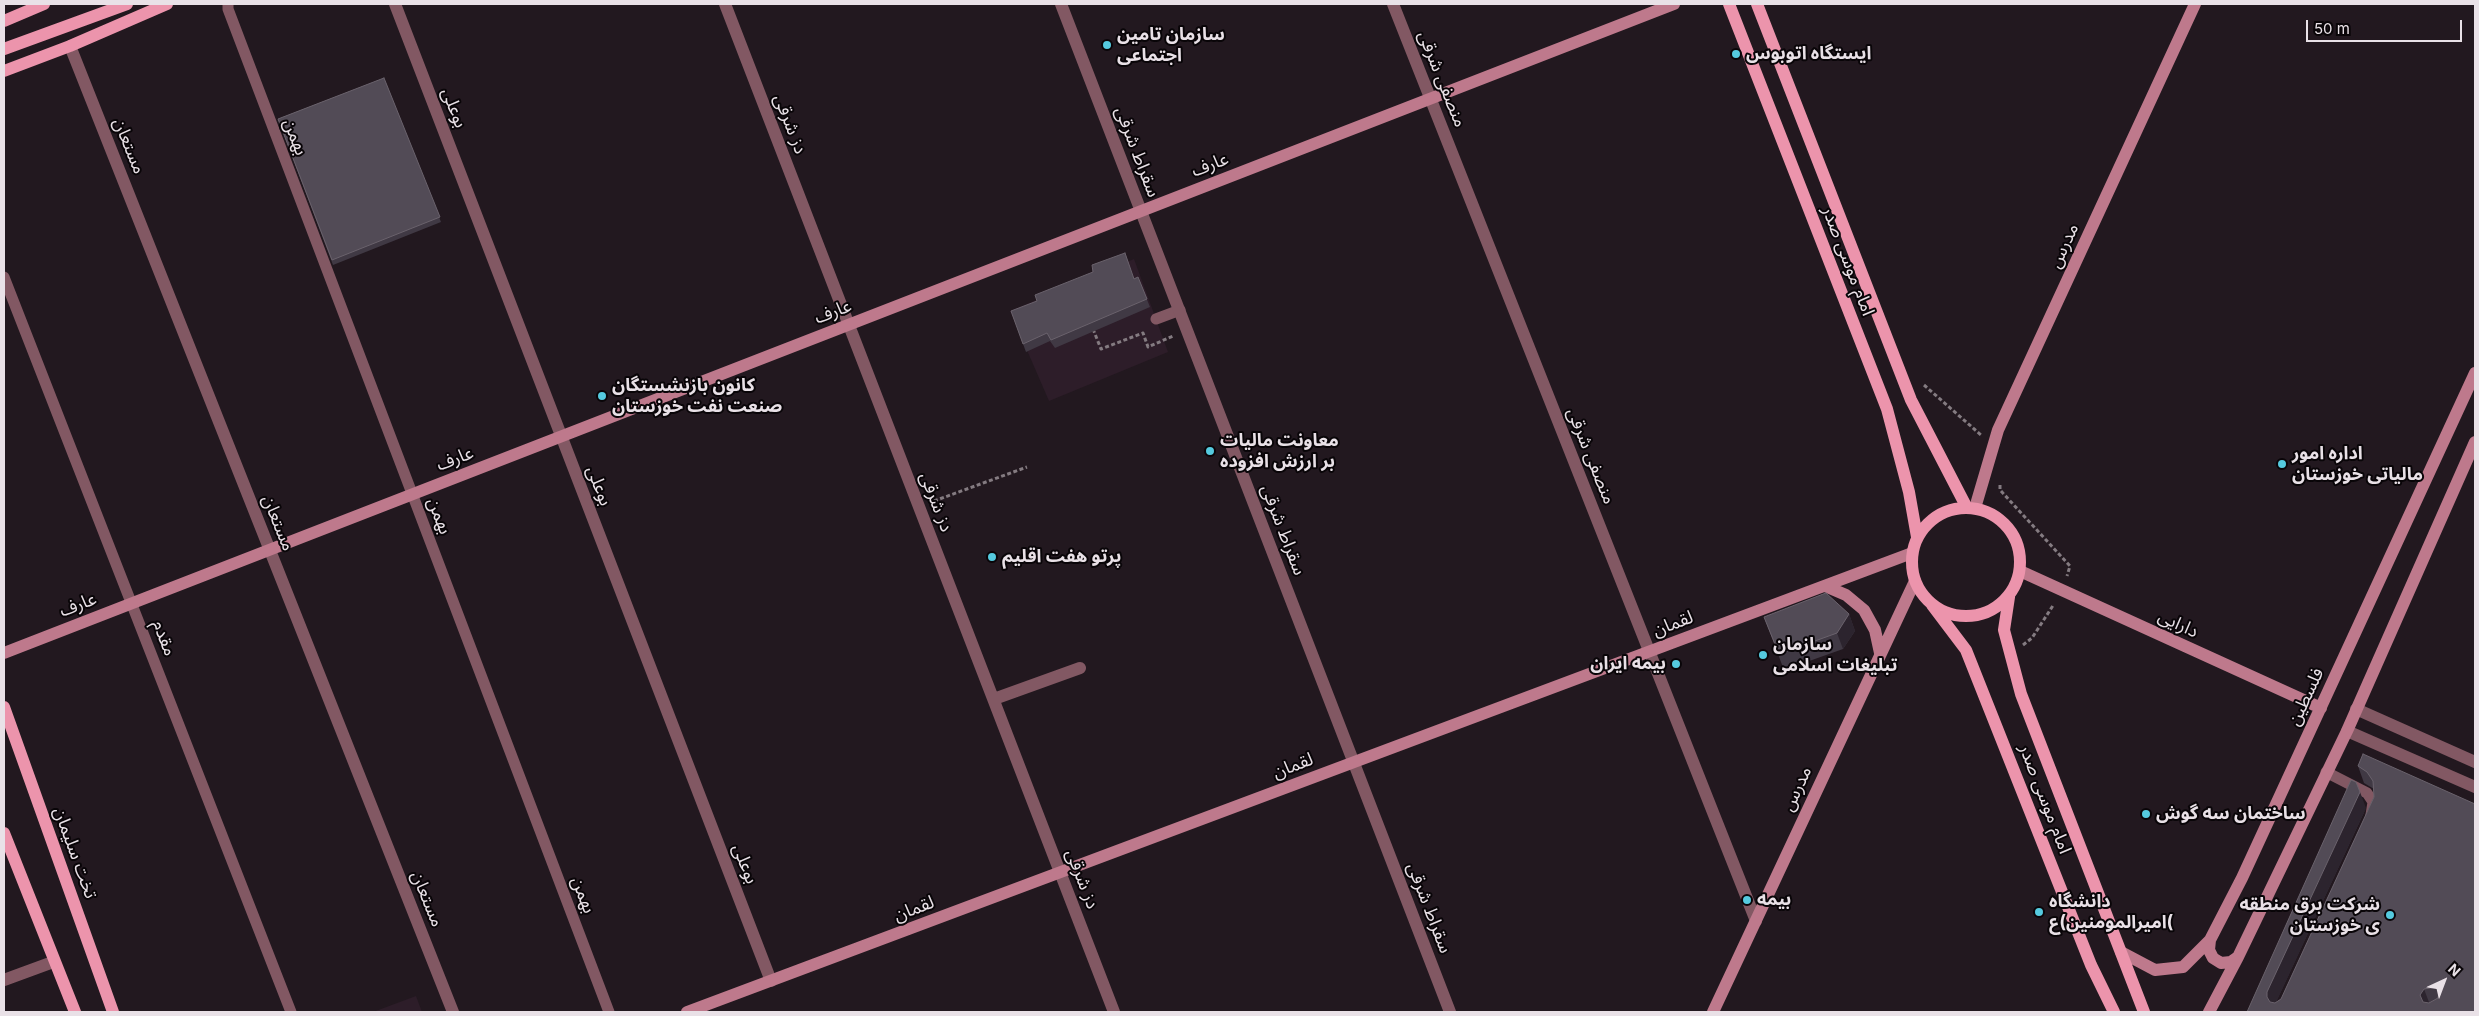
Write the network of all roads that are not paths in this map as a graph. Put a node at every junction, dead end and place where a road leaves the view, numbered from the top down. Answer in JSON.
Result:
{"nodes":[{"id":1,"x":44,"y":4,"type":"edge"},
{"id":2,"x":128,"y":4,"type":"edge"},
{"id":3,"x":167,"y":4,"type":"edge"},
{"id":4,"x":228,"y":4,"type":"edge"},
{"id":5,"x":395,"y":4,"type":"edge"},
{"id":6,"x":725,"y":4,"type":"edge"},
{"id":7,"x":1061,"y":4,"type":"edge"},
{"id":8,"x":1393,"y":4,"type":"edge"},
{"id":9,"x":1674,"y":4,"type":"edge"},
{"id":10,"x":1729,"y":4,"type":"edge"},
{"id":11,"x":1757,"y":4,"type":"edge"},
{"id":12,"x":2195,"y":4,"type":"edge"},
{"id":13,"x":4,"y":21,"type":"edge"},
{"id":14,"x":70,"y":46,"type":"junction"},
{"id":15,"x":6,"y":48,"type":"edge"},
{"id":16,"x":4,"y":71,"type":"edge"},
{"id":17,"x":1430,"y":98,"type":"junction"},
{"id":18,"x":1141,"y":211,"type":"junction"},
{"id":19,"x":4,"y":277,"type":"edge"},
{"id":20,"x":1180,"y":310,"type":"junction"},
{"id":21,"x":1156,"y":319,"type":"dead end"},
{"id":22,"x":849,"y":324,"type":"junction"},
{"id":23,"x":2475,"y":373,"type":"edge"},
{"id":24,"x":561,"y":436,"type":"junction"},
{"id":25,"x":2475,"y":442,"type":"edge"},
{"id":26,"x":412,"y":494,"type":"junction"},
{"id":27,"x":1971,"y":508,"type":"junction"},
{"id":28,"x":1917,"y":537,"type":"junction"},
{"id":29,"x":270,"y":549,"type":"junction"},
{"id":30,"x":1912,"y":553,"type":"junction"},
{"id":31,"x":2020,"y":571,"type":"junction"},
{"id":32,"x":1915,"y":581,"type":"junction"},
{"id":33,"x":1825,"y":586,"type":"junction"},
{"id":34,"x":2009,"y":597,"type":"junction"},
{"id":35,"x":131,"y":603,"type":"junction"},
{"id":36,"x":1932,"y":604,"type":"junction"},
{"id":37,"x":1649,"y":652,"type":"junction"},
{"id":38,"x":4,"y":653,"type":"edge"},
{"id":39,"x":1880,"y":653,"type":"junction"},
{"id":40,"x":1080,"y":668,"type":"dead end"},
{"id":41,"x":994,"y":699,"type":"junction"},
{"id":42,"x":4,"y":706,"type":"edge"},
{"id":43,"x":2321,"y":708,"type":"junction"},
{"id":44,"x":2356,"y":709,"type":"junction"},
{"id":45,"x":2347,"y":731,"type":"junction"},
{"id":46,"x":1354,"y":762,"type":"junction"},
{"id":47,"x":2475,"y":762,"type":"edge"},
{"id":48,"x":2326,"y":772,"type":"junction"},
{"id":49,"x":2475,"y":787,"type":"edge"},
{"id":50,"x":2365,"y":828,"type":"edge"},
{"id":51,"x":4,"y":833,"type":"edge"},
{"id":52,"x":1061,"y":872,"type":"junction"},
{"id":53,"x":1756,"y":921,"type":"junction"},
{"id":54,"x":2210,"y":940,"type":"junction"},
{"id":55,"x":2121,"y":952,"type":"junction"},
{"id":56,"x":2238,"y":957,"type":"junction"},
{"id":57,"x":53,"y":962,"type":"junction"},
{"id":58,"x":4,"y":980,"type":"edge"},
{"id":59,"x":771,"y":981,"type":"junction"},
{"id":60,"x":2103,"y":990,"type":"junction"},
{"id":61,"x":75,"y":1012,"type":"edge"},
{"id":62,"x":114,"y":1012,"type":"edge"},
{"id":63,"x":291,"y":1012,"type":"edge"},
{"id":64,"x":453,"y":1012,"type":"edge"},
{"id":65,"x":609,"y":1012,"type":"edge"},
{"id":66,"x":687,"y":1012,"type":"edge"},
{"id":67,"x":1114,"y":1012,"type":"edge"},
{"id":68,"x":1450,"y":1012,"type":"edge"},
{"id":69,"x":1713,"y":1012,"type":"edge"},
{"id":70,"x":2104,"y":1012,"type":"edge"},
{"id":71,"x":2114,"y":1012,"type":"edge"},
{"id":72,"x":2144,"y":1012,"type":"edge"},
{"id":73,"x":2209,"y":1012,"type":"edge"}],
"edges":[{"from":1,"to":13,"type":"main road"},
{"from":2,"to":15,"type":"main road"},
{"from":3,"to":14,"type":"main road"},
{"from":4,"to":26,"type":"lane","name":"بهمن"},
{"from":5,"to":24,"type":"street","name":"بوعلی"},
{"from":6,"to":22,"type":"street","name":"دز شرقی"},
{"from":7,"to":18,"type":"street","name":"سقراط شرقی"},
{"from":8,"to":17,"type":"street","name":"منصفی شرقی"},
{"from":9,"to":17,"type":"street","name":"عارف"},
{"from":10,"to":28,"type":"main road","name":"امام موسی صدر"},
{"from":11,"to":27,"type":"main road","name":"امام موسی صدر"},
{"from":12,"to":27,"type":"street","name":"مدرس"},
{"from":14,"to":16,"type":"main road"},
{"from":14,"to":29,"type":"street","name":"مستعان"},
{"from":17,"to":18,"type":"street","name":"عارف"},
{"from":17,"to":37,"type":"street","name":"منصفی شرقی"},
{"from":18,"to":20,"type":"street","name":"سقراط شرقی"},
{"from":18,"to":22,"type":"street","name":"عارف"},
{"from":19,"to":35,"type":"lane","name":"مقدم"},
{"from":20,"to":21,"type":"lane"},
{"from":20,"to":46,"type":"street","name":"سقراط شرقی"},
{"from":22,"to":24,"type":"street","name":"عارف"},
{"from":22,"to":41,"type":"street","name":"دز شرقی"},
{"from":23,"to":43,"type":"street","name":"فلسطین"},
{"from":24,"to":26,"type":"street","name":"عارف"},
{"from":24,"to":59,"type":"street","name":"بوعلی"},
{"from":25,"to":44,"type":"street"},
{"from":26,"to":29,"type":"street","name":"عارف"},
{"from":26,"to":65,"type":"lane","name":"بهمن"},
{"from":27,"to":28,"type":"main road"},
{"from":27,"to":31,"type":"main road"},
{"from":28,"to":30,"type":"main road"},
{"from":29,"to":35,"type":"street","name":"عارف"},
{"from":29,"to":64,"type":"street","name":"مستعان"},
{"from":30,"to":32,"type":"main road"},
{"from":30,"to":33,"type":"street","name":"لقمان"},
{"from":31,"to":34,"type":"main road"},
{"from":31,"to":43,"type":"street","name":"دارایی"},
{"from":32,"to":36,"type":"main road"},
{"from":32,"to":39,"type":"street","name":"مدرس"},
{"from":33,"to":37,"type":"street","name":"لقمان"},
{"from":33,"to":39,"type":"street"},
{"from":34,"to":36,"type":"main road"},
{"from":34,"to":55,"type":"main road","name":"امام موسی صدر"},
{"from":35,"to":38,"type":"street","name":"عارف"},
{"from":35,"to":63,"type":"lane","name":"مقدم"},
{"from":36,"to":60,"type":"main road","name":"امام موسی صدر"},
{"from":37,"to":46,"type":"street","name":"لقمان"},
{"from":37,"to":53,"type":"street","name":"منصفی شرقی"},
{"from":39,"to":53,"type":"street","name":"مدرس"},
{"from":40,"to":41,"type":"street"},
{"from":41,"to":52,"type":"street","name":"دز شرقی"},
{"from":42,"to":62,"type":"main road","name":"تخت سلیمان"},
{"from":43,"to":54,"type":"street","name":"فلسطین"},
{"from":44,"to":45,"type":"street"},
{"from":44,"to":47,"type":"street"},
{"from":45,"to":48,"type":"street"},
{"from":45,"to":49,"type":"street"},
{"from":46,"to":52,"type":"street","name":"لقمان"},
{"from":46,"to":68,"type":"street","name":"سقراط شرقی"},
{"from":48,"to":50,"type":"lane"},
{"from":48,"to":56,"type":"street"},
{"from":51,"to":57,"type":"main road"},
{"from":52,"to":59,"type":"street","name":"لقمان"},
{"from":52,"to":67,"type":"street","name":"دز شرقی"},
{"from":53,"to":69,"type":"street","name":"مدرس"},
{"from":54,"to":55,"type":"street","name":"فلسطین"},
{"from":54,"to":56,"type":"street"},
{"from":55,"to":72,"type":"main road","name":"امام موسی صدر"},
{"from":56,"to":73,"type":"street"},
{"from":57,"to":58,"type":"street"},
{"from":57,"to":61,"type":"main road"},
{"from":59,"to":66,"type":"street","name":"لقمان"},
{"from":60,"to":70,"type":"main road"},
{"from":60,"to":71,"type":"main road","name":"امام موسی صدر"}]}
